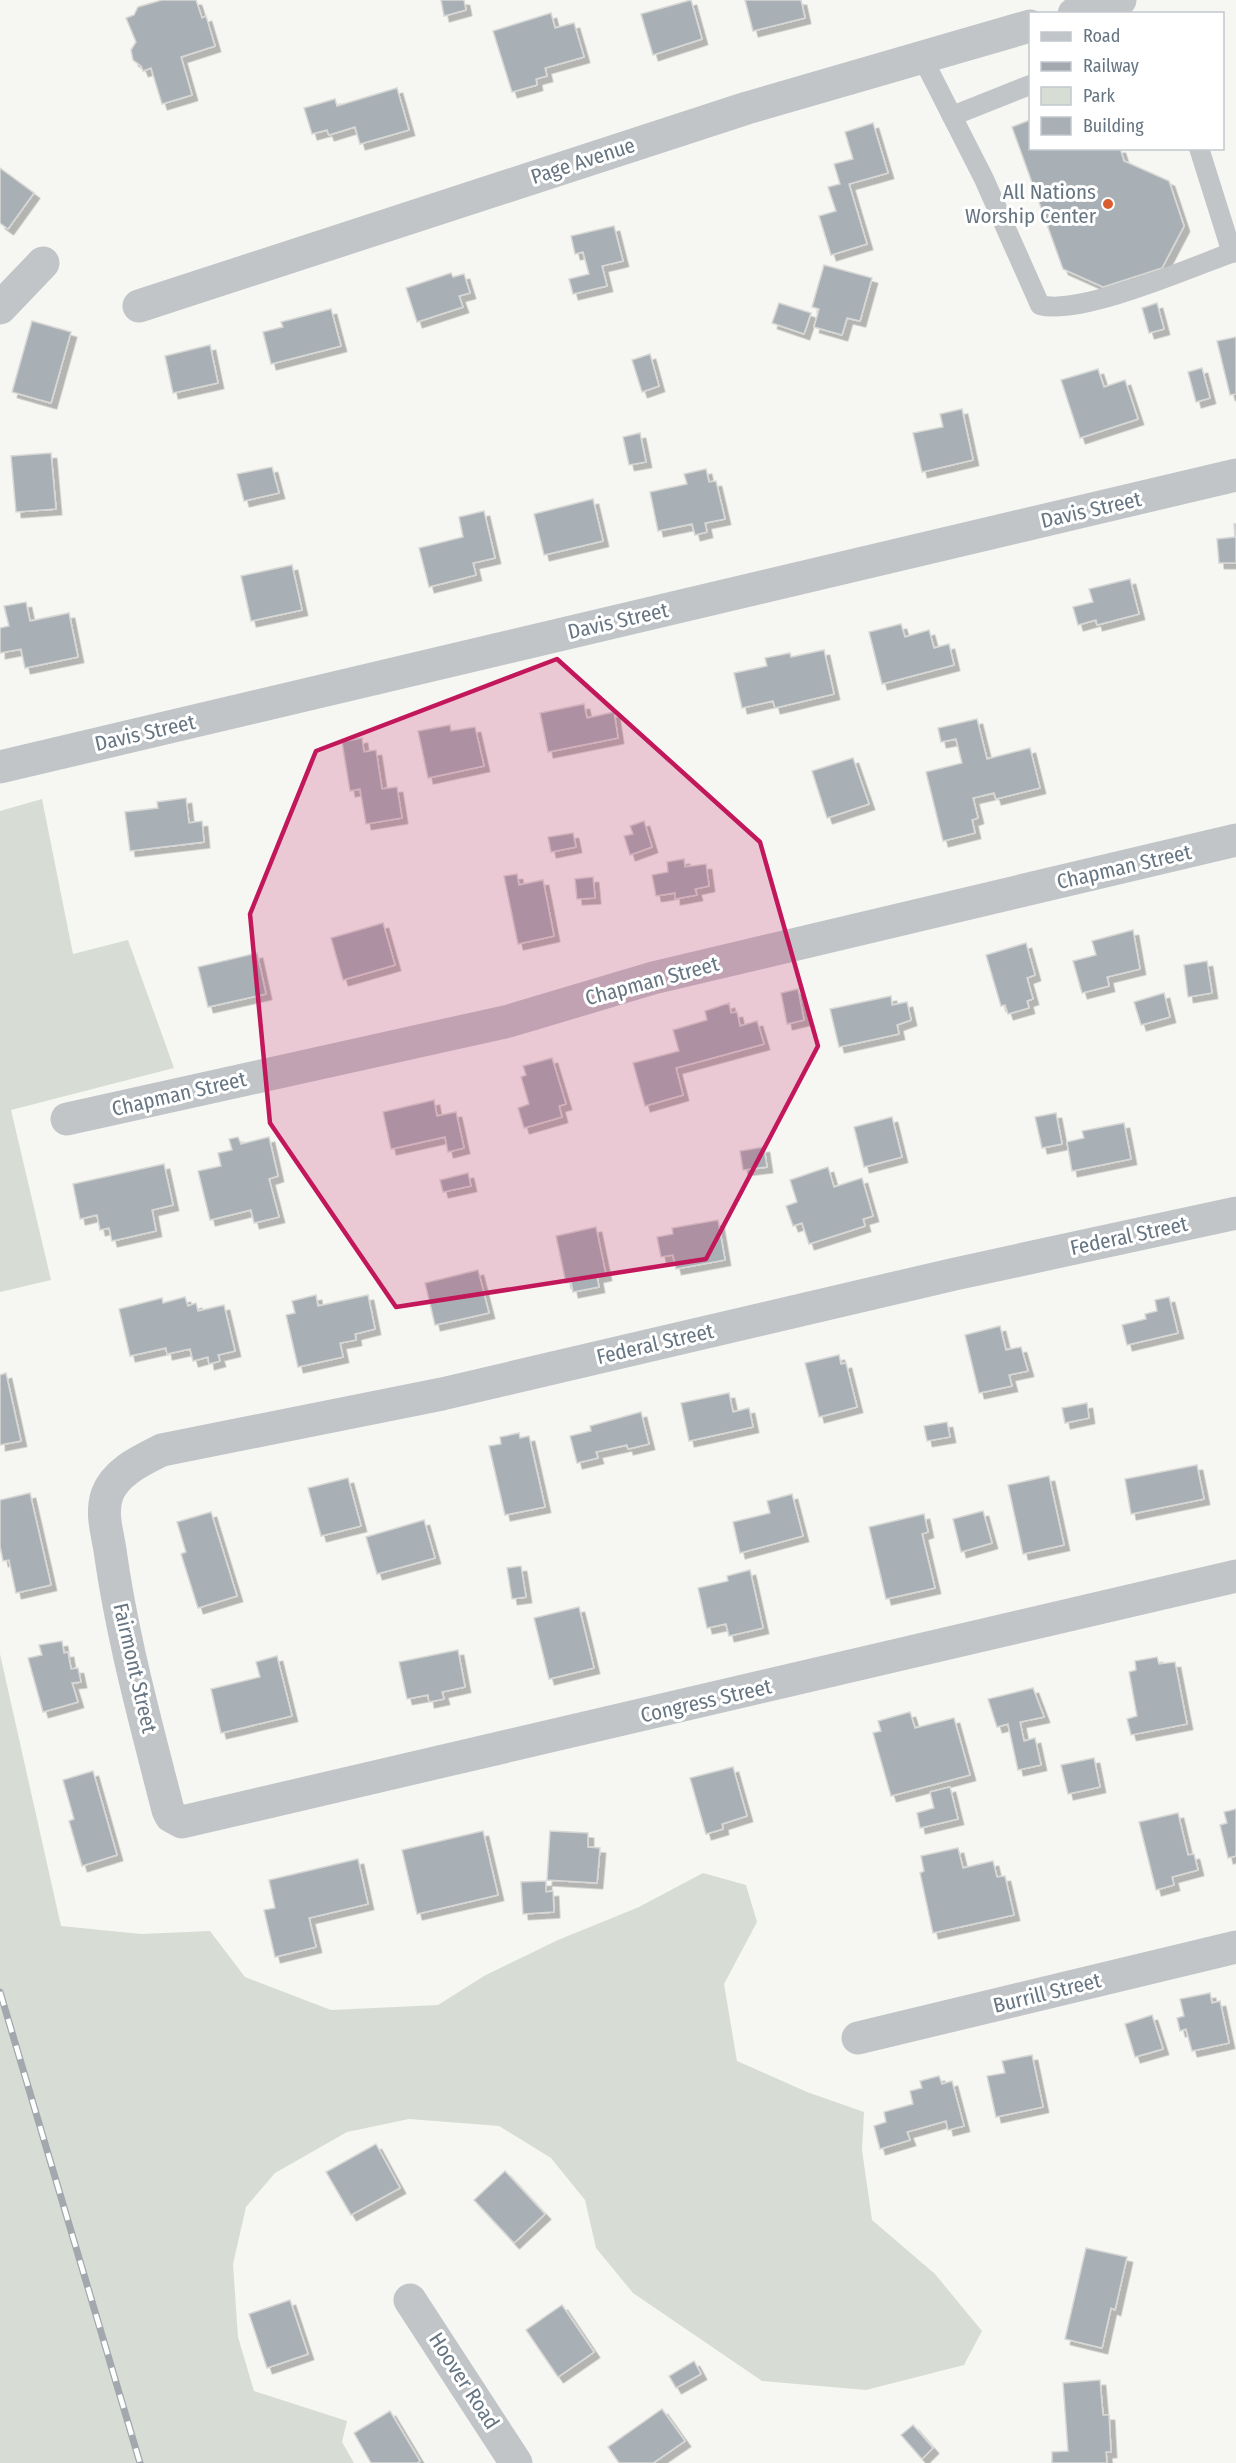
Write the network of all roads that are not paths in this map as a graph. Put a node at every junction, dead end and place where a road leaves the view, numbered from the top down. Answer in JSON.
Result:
{"nodes":[{"id":1,"x":1120,"y":0,"type":"edge"},
{"id":2,"x":1082,"y":12,"type":"edge"},
{"id":3,"x":1029,"y":26,"type":"edge"},
{"id":4,"x":922,"y":57,"type":"junction"},
{"id":5,"x":1029,"y":85,"type":"edge"},
{"id":6,"x":952,"y":116,"type":"junction"},
{"id":7,"x":1200,"y":150,"type":"edge"},
{"id":8,"x":1234,"y":252,"type":"edge"},
{"id":9,"x":43,"y":264,"type":"dead end"},
{"id":10,"x":139,"y":306,"type":"dead end"},
{"id":11,"x":0,"y":308,"type":"edge"},
{"id":12,"x":1236,"y":476,"type":"edge"},
{"id":13,"x":0,"y":767,"type":"edge"},
{"id":14,"x":1236,"y":840,"type":"edge"},
{"id":15,"x":67,"y":1119,"type":"dead end"},
{"id":16,"x":1236,"y":1213,"type":"edge"},
{"id":17,"x":103,"y":1513,"type":"joint"},
{"id":18,"x":1236,"y":1576,"type":"edge"},
{"id":19,"x":176,"y":1820,"type":"joint"},
{"id":20,"x":1236,"y":1947,"type":"edge"},
{"id":21,"x":858,"y":2038,"type":"dead end"},
{"id":22,"x":411,"y":2300,"type":"dead end"},
{"id":23,"x":516,"y":2463,"type":"edge"}],
"edges":[{"from":1,"to":2,"type":"street"},
{"from":3,"to":4,"type":"street","name":"Page Avenue"},
{"from":4,"to":6,"type":"lane"},
{"from":4,"to":10,"type":"street","name":"Page Avenue"},
{"from":5,"to":6,"type":"lane"},
{"from":6,"to":8,"type":"lane"},
{"from":7,"to":8,"type":"lane"},
{"from":9,"to":11,"type":"street"},
{"from":12,"to":13,"type":"street","name":"Davis Street"},
{"from":14,"to":15,"type":"street","name":"Chapman Street"},
{"from":16,"to":17,"type":"street","name":"Federal Street"},
{"from":17,"to":19,"type":"street","name":"Fairmont Street"},
{"from":18,"to":19,"type":"street","name":"Congress Street"},
{"from":20,"to":21,"type":"street","name":"Burrill Street"},
{"from":22,"to":23,"type":"street","name":"Hoover Road"}]}
